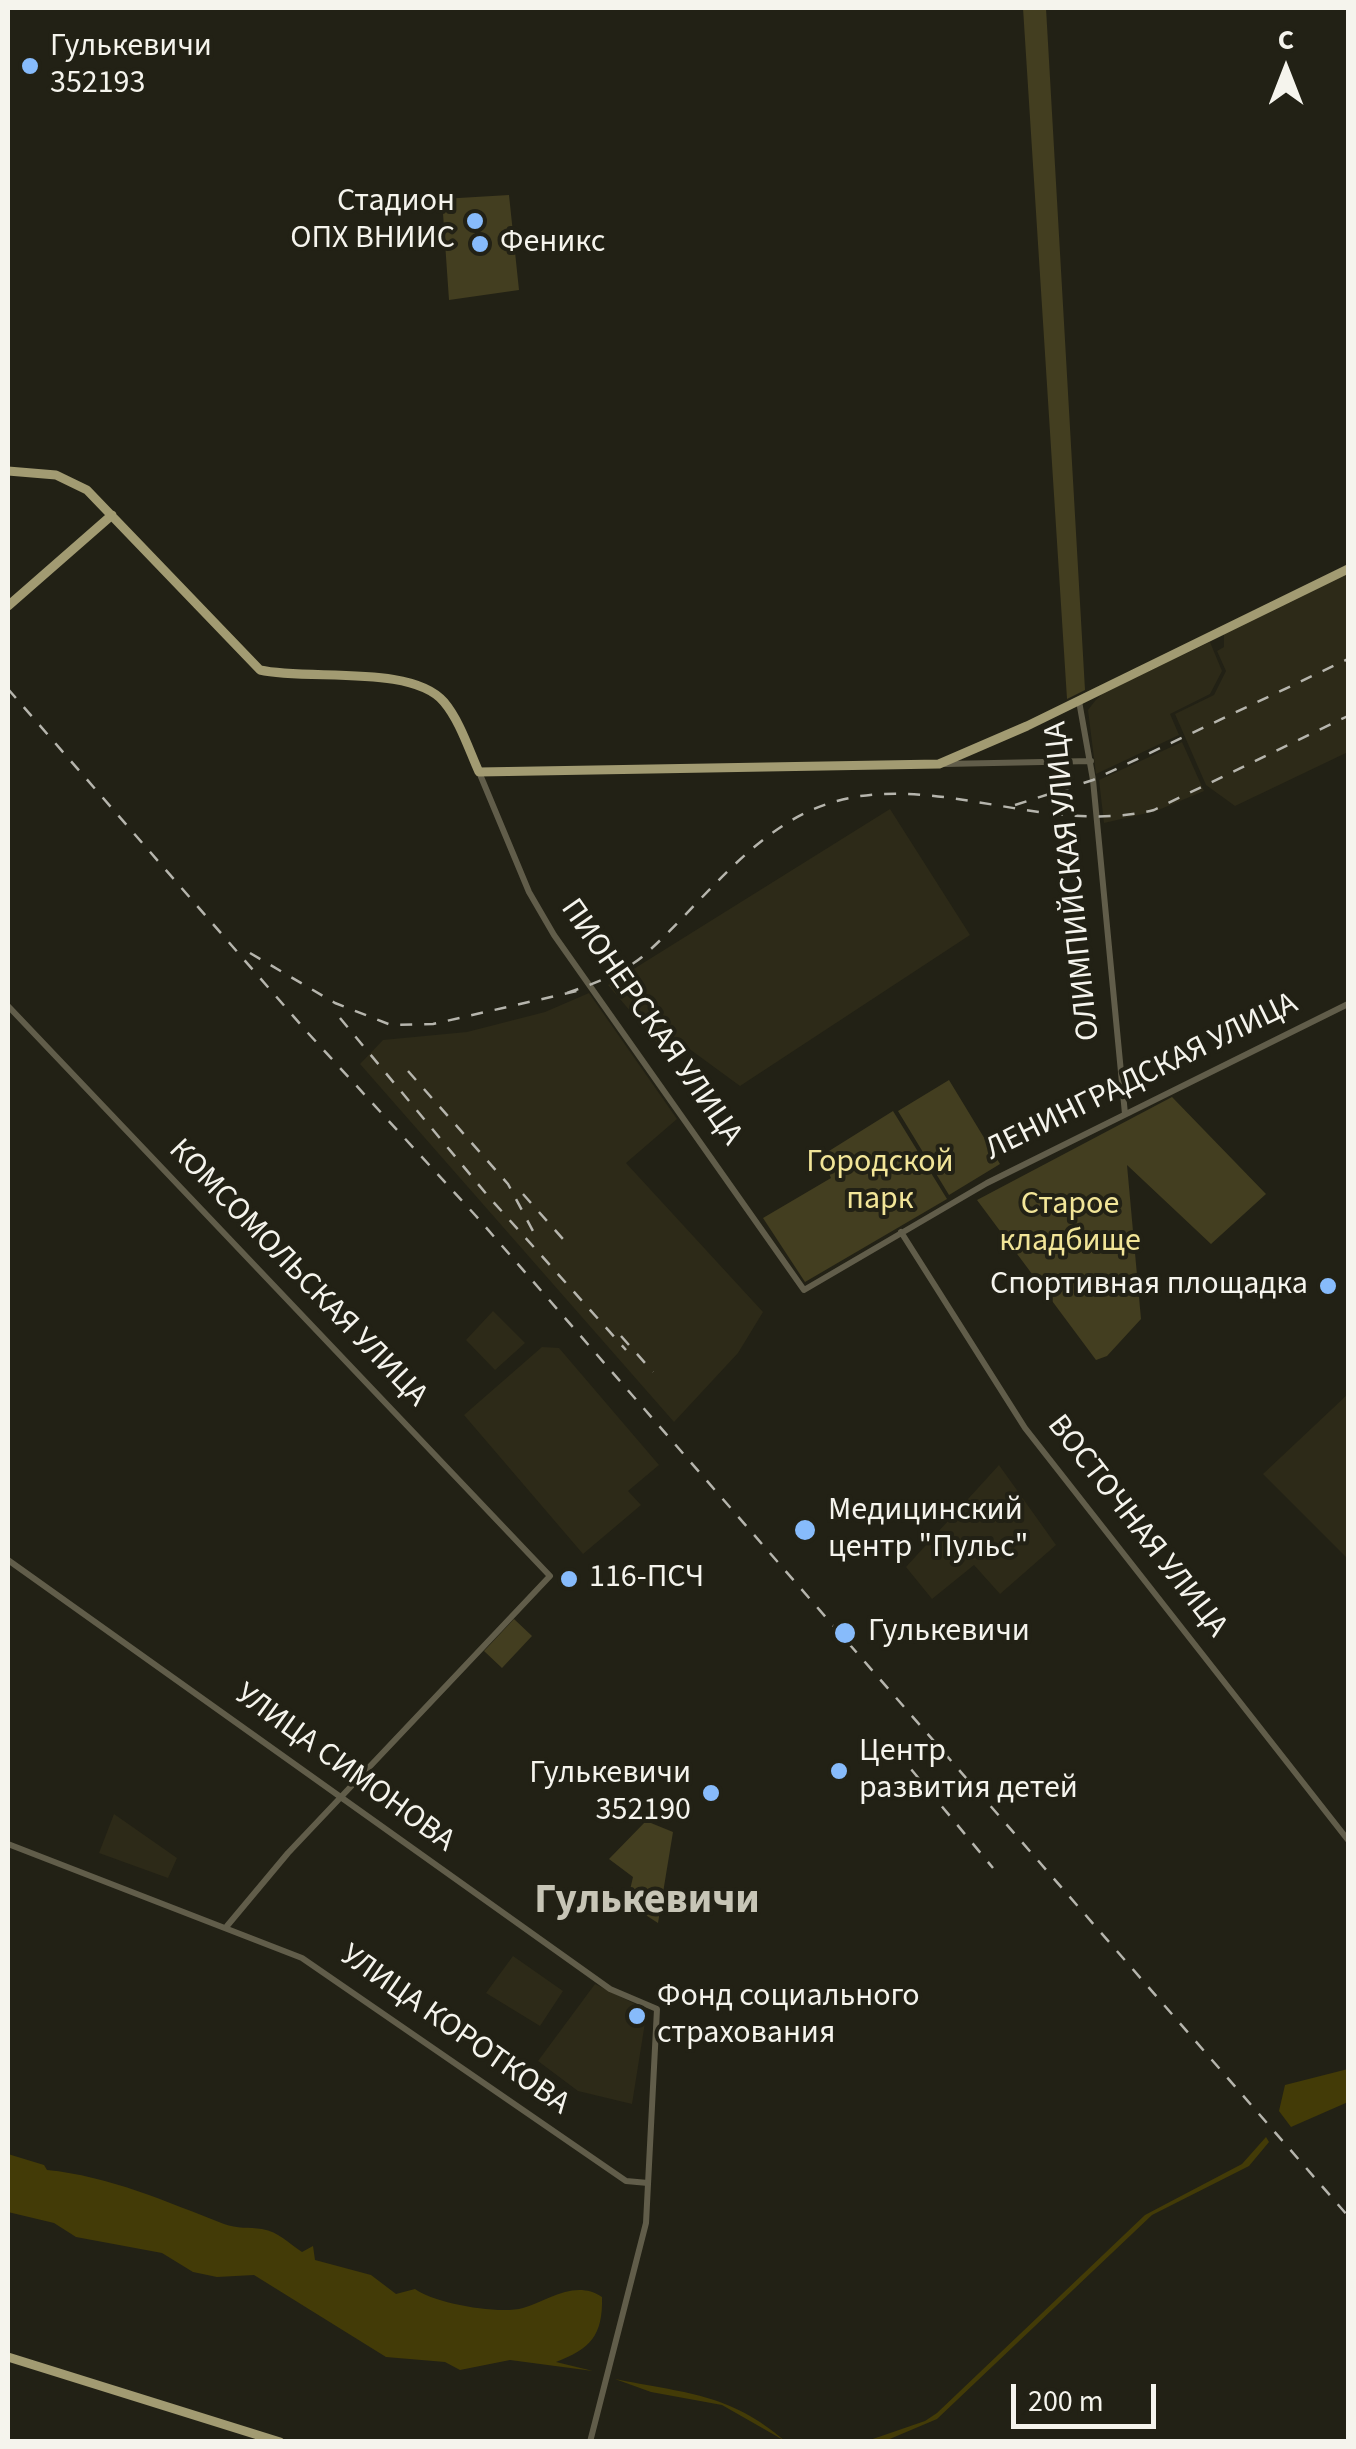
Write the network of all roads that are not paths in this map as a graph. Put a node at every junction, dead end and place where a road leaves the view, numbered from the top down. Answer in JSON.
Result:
{"nodes":[{"id":1,"x":8,"y":471,"type":"edge"},
{"id":2,"x":112,"y":515,"type":"junction"},
{"id":3,"x":1348,"y":569,"type":"edge"},
{"id":4,"x":8,"y":606,"type":"edge"},
{"id":5,"x":1079,"y":701,"type":"junction"},
{"id":6,"x":1091,"y":761,"type":"junction"},
{"id":7,"x":939,"y":764,"type":"junction"},
{"id":8,"x":479,"y":772,"type":"junction"},
{"id":9,"x":1348,"y":1004,"type":"edge"},
{"id":10,"x":8,"y":1006,"type":"edge"},
{"id":11,"x":1125,"y":1114,"type":"junction"},
{"id":12,"x":901,"y":1232,"type":"junction"},
{"id":13,"x":804,"y":1290,"type":"joint"},
{"id":14,"x":8,"y":1560,"type":"edge"},
{"id":15,"x":339,"y":1798,"type":"junction"},
{"id":16,"x":1348,"y":1840,"type":"edge"},
{"id":17,"x":8,"y":1844,"type":"edge"},
{"id":18,"x":227,"y":1926,"type":"junction"},
{"id":19,"x":648,"y":2182,"type":"junction"},
{"id":20,"x":8,"y":2357,"type":"edge"},
{"id":21,"x":280,"y":2442,"type":"edge"},
{"id":22,"x":590,"y":2442,"type":"edge"}],
"edges":[{"from":1,"to":2,"type":"main road"},
{"from":2,"to":4,"type":"main road"},
{"from":2,"to":8,"type":"main road"},
{"from":3,"to":5,"type":"main road"},
{"from":5,"to":6,"type":"street","name":"ОЛИМПИЙСКАЯ УЛИЦА"},
{"from":5,"to":7,"type":"main road"},
{"from":6,"to":7,"type":"street"},
{"from":6,"to":11,"type":"street","name":"ОЛИМПИЙСКАЯ УЛИЦА"},
{"from":7,"to":8,"type":"main road"},
{"from":8,"to":13,"type":"street","name":"ПИОНЕРСКАЯ УЛИЦА"},
{"from":9,"to":11,"type":"street","name":"ЛЕНИНГРАДСКАЯ УЛИЦА"},
{"from":10,"to":15,"type":"street","name":"КОМСОМОЛЬСКАЯ УЛИЦА"},
{"from":11,"to":12,"type":"street","name":"ЛЕНИНГРАДСКАЯ УЛИЦА"},
{"from":12,"to":13,"type":"street","name":"ЛЕНИНГРАДСКАЯ УЛИЦА"},
{"from":12,"to":16,"type":"street","name":"ВОСТОЧНАЯ УЛИЦА"},
{"from":14,"to":15,"type":"street","name":"УЛИЦА СИМОНОВА"},
{"from":15,"to":18,"type":"street"},
{"from":15,"to":19,"type":"street","name":"УЛИЦА СИМОНОВА"},
{"from":17,"to":18,"type":"street","name":"УЛИЦА КОРОТКОВА"},
{"from":18,"to":19,"type":"street","name":"УЛИЦА КОРОТКОВА"},
{"from":19,"to":22,"type":"street"},
{"from":20,"to":21,"type":"main road"}]}
